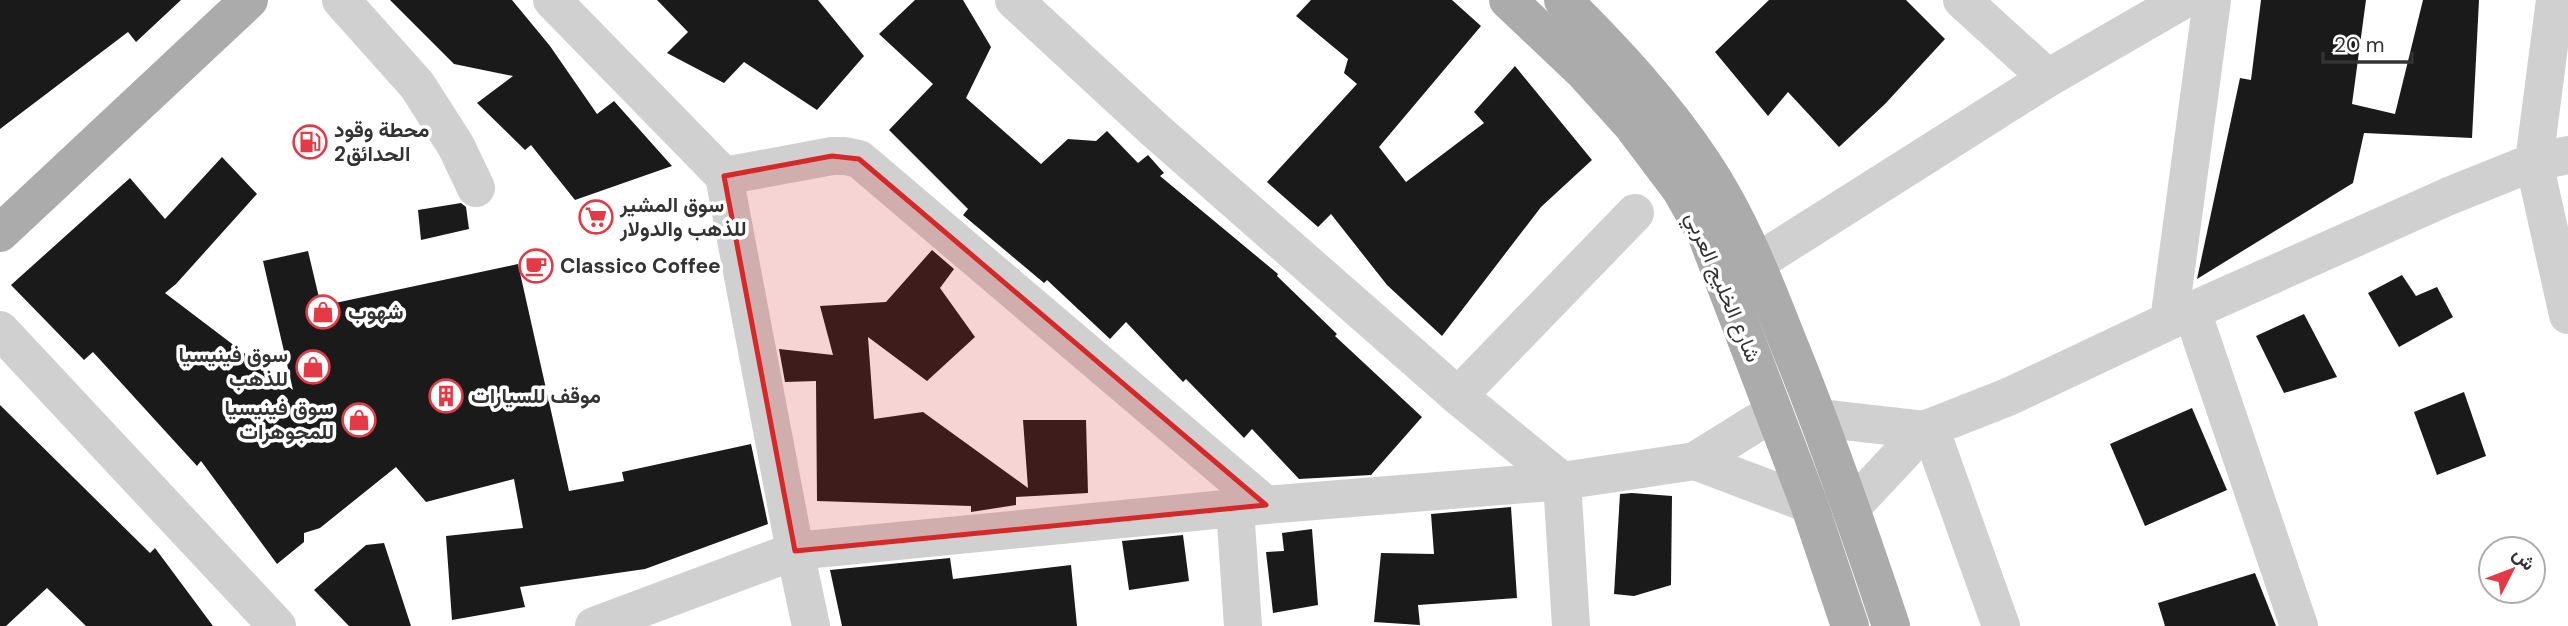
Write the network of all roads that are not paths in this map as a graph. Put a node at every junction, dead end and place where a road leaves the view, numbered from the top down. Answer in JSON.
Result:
{"nodes":[{"id":1,"x":249,"y":0,"type":"edge"},
{"id":2,"x":341,"y":0,"type":"edge"},
{"id":3,"x":552,"y":0,"type":"edge"},
{"id":4,"x":1014,"y":0,"type":"edge"},
{"id":5,"x":1508,"y":0,"type":"edge"},
{"id":6,"x":1563,"y":0,"type":"edge"},
{"id":7,"x":1962,"y":0,"type":"edge"},
{"id":8,"x":2183,"y":0,"type":"edge"},
{"id":9,"x":2212,"y":0,"type":"edge"},
{"id":10,"x":2555,"y":0,"type":"edge"},
{"id":11,"x":2048,"y":78,"type":"junction"},
{"id":12,"x":2551,"y":158,"type":"edge"},
{"id":13,"x":724,"y":176,"type":"junction"},
{"id":14,"x":476,"y":188,"type":"dead end"},
{"id":15,"x":1635,"y":213,"type":"dead end"},
{"id":16,"x":0,"y":233,"type":"edge"},
{"id":17,"x":1756,"y":262,"type":"junction"},
{"id":18,"x":2568,"y":315,"type":"edge"},
{"id":19,"x":2181,"y":316,"type":"junction"},
{"id":20,"x":0,"y":330,"type":"edge"},
{"id":21,"x":1458,"y":396,"type":"junction"},
{"id":22,"x":1773,"y":414,"type":"junction"},
{"id":23,"x":1819,"y":418,"type":"junction"},
{"id":24,"x":1927,"y":429,"type":"junction"},
{"id":25,"x":1695,"y":461,"type":"junction"},
{"id":26,"x":1562,"y":481,"type":"junction"},
{"id":27,"x":1809,"y":504,"type":"junction"},
{"id":28,"x":1250,"y":507,"type":"junction"},
{"id":29,"x":1851,"y":508,"type":"junction"},
{"id":30,"x":795,"y":551,"type":"junction"},
{"id":31,"x":277,"y":626,"type":"edge"},
{"id":32,"x":594,"y":626,"type":"edge"},
{"id":33,"x":811,"y":626,"type":"edge"},
{"id":34,"x":1243,"y":626,"type":"edge"},
{"id":35,"x":1572,"y":626,"type":"edge"},
{"id":36,"x":1850,"y":626,"type":"edge"},
{"id":37,"x":1891,"y":626,"type":"edge"},
{"id":38,"x":2001,"y":626,"type":"edge"},
{"id":39,"x":2299,"y":626,"type":"edge"}],
"edges":[{"from":1,"to":16,"type":"main road"},
{"from":2,"to":14,"type":"street"},
{"from":3,"to":13,"type":"street"},
{"from":4,"to":21,"type":"street"},
{"from":5,"to":22,"type":"main road","name":"شارع الخليج العربي"},
{"from":6,"to":17,"type":"main road","name":"شارع الخليج العربي"},
{"from":7,"to":11,"type":"street"},
{"from":8,"to":11,"type":"street"},
{"from":9,"to":19,"type":"street"},
{"from":10,"to":12,"type":"street"},
{"from":11,"to":17,"type":"street"},
{"from":12,"to":18,"type":"street"},
{"from":12,"to":19,"type":"street"},
{"from":13,"to":28,"type":"street"},
{"from":13,"to":30,"type":"street"},
{"from":15,"to":21,"type":"street"},
{"from":17,"to":23,"type":"main road","name":"شارع الخليج العربي"},
{"from":19,"to":24,"type":"street"},
{"from":19,"to":39,"type":"street"},
{"from":20,"to":31,"type":"street"},
{"from":21,"to":26,"type":"street"},
{"from":22,"to":25,"type":"street"},
{"from":22,"to":27,"type":"main road","name":"شارع الخليج العربي"},
{"from":23,"to":24,"type":"street"},
{"from":23,"to":29,"type":"main road","name":"شارع الخليج العربي"},
{"from":24,"to":29,"type":"street"},
{"from":24,"to":38,"type":"street"},
{"from":25,"to":26,"type":"street"},
{"from":25,"to":27,"type":"street"},
{"from":26,"to":28,"type":"street"},
{"from":26,"to":35,"type":"street"},
{"from":27,"to":36,"type":"main road","name":"شارع الخليج العربي"},
{"from":28,"to":30,"type":"street"},
{"from":28,"to":34,"type":"street"},
{"from":29,"to":37,"type":"main road","name":"شارع الخليج العربي"},
{"from":30,"to":32,"type":"street"},
{"from":30,"to":33,"type":"street"}]}
